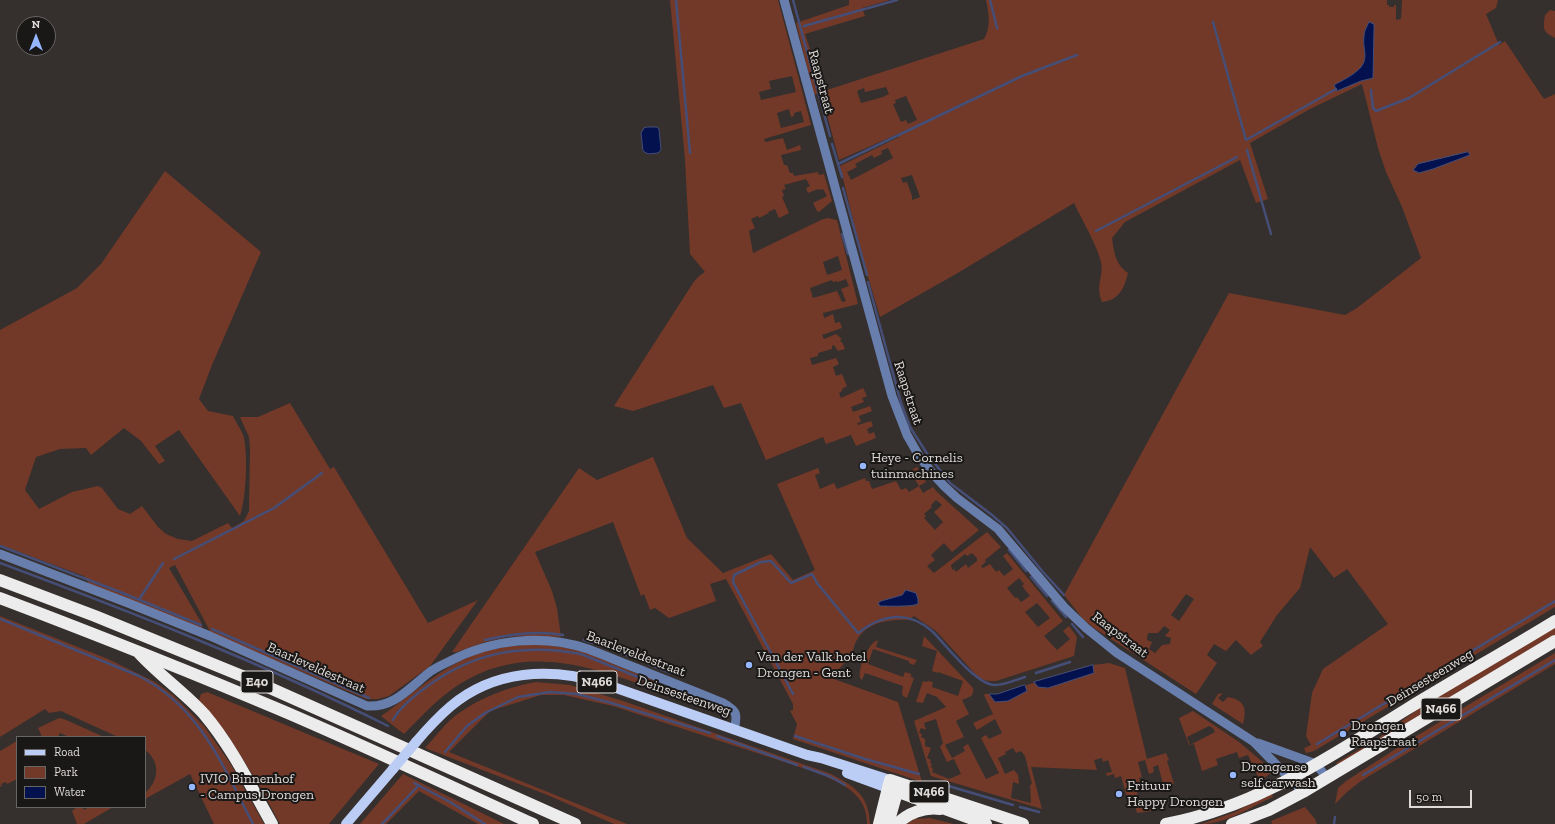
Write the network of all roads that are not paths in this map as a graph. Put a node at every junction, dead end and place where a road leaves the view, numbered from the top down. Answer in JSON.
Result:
{"nodes":[{"id":1,"x":784,"y":0,"type":"edge"},
{"id":2,"x":0,"y":554,"type":"edge"},
{"id":3,"x":0,"y":580,"type":"edge"},
{"id":4,"x":0,"y":598,"type":"edge"},
{"id":5,"x":1555,"y":621,"type":"edge"},
{"id":6,"x":1555,"y":641,"type":"edge"},
{"id":7,"x":137,"y":650,"type":"junction"},
{"id":8,"x":734,"y":730,"type":"junction"},
{"id":9,"x":1254,"y":742,"type":"junction"},
{"id":10,"x":1316,"y":764,"type":"junction"},
{"id":11,"x":1327,"y":778,"type":"junction"},
{"id":12,"x":1291,"y":779,"type":"junction"},
{"id":13,"x":894,"y":785,"type":"junction"},
{"id":14,"x":1303,"y":792,"type":"junction"},
{"id":15,"x":951,"y":812,"type":"junction"},
{"id":16,"x":272,"y":824,"type":"edge"},
{"id":17,"x":346,"y":824,"type":"edge"},
{"id":18,"x":533,"y":824,"type":"edge"},
{"id":19,"x":575,"y":824,"type":"edge"},
{"id":20,"x":879,"y":824,"type":"edge"},
{"id":21,"x":888,"y":824,"type":"edge"},
{"id":22,"x":897,"y":824,"type":"edge"},
{"id":23,"x":986,"y":824,"type":"edge"},
{"id":24,"x":1023,"y":824,"type":"edge"},
{"id":25,"x":1166,"y":824,"type":"edge"},
{"id":26,"x":1232,"y":824,"type":"edge"}],
"edges":[{"from":1,"to":9,"type":"street","name":"Raapstraat"},
{"from":2,"to":8,"type":"street","name":"Baarleveldestraat"},
{"from":3,"to":19,"type":"highway","number":"E40"},
{"from":4,"to":7,"type":"highway","number":"E40"},
{"from":5,"to":10,"type":"highway","name":"Deinsesteenweg","number":"N466"},
{"from":6,"to":11,"type":"highway","number":"N466"},
{"from":7,"to":16,"type":"highway"},
{"from":7,"to":18,"type":"highway","number":"E40"},
{"from":8,"to":13,"type":"main road","name":"Deinsesteenweg","number":"N466"},
{"from":8,"to":17,"type":"main road","name":"Deinsesteenweg","number":"N466","bridge":true},
{"from":9,"to":10,"type":"street","name":"Raapstraat"},
{"from":9,"to":12,"type":"street","name":"Raapstraat"},
{"from":10,"to":11,"type":"street"},
{"from":10,"to":12,"type":"highway","name":"Deinsesteenweg","number":"N466"},
{"from":11,"to":14,"type":"highway","number":"N466"},
{"from":12,"to":14,"type":"street","name":"Raapstraat"},
{"from":12,"to":25,"type":"highway","name":"Deinsesteenweg","number":"N466"},
{"from":13,"to":15,"type":"highway","name":"Deinsesteenweg","number":"N466"},
{"from":13,"to":20,"type":"highway"},
{"from":13,"to":21,"type":"highway"},
{"from":13,"to":24,"type":"highway","name":"Deinsesteenweg","number":"N466"},
{"from":14,"to":26,"type":"highway","number":"N466"},
{"from":15,"to":22,"type":"highway"},
{"from":15,"to":23,"type":"highway","name":"Deinsesteenweg","number":"N466"}]}
